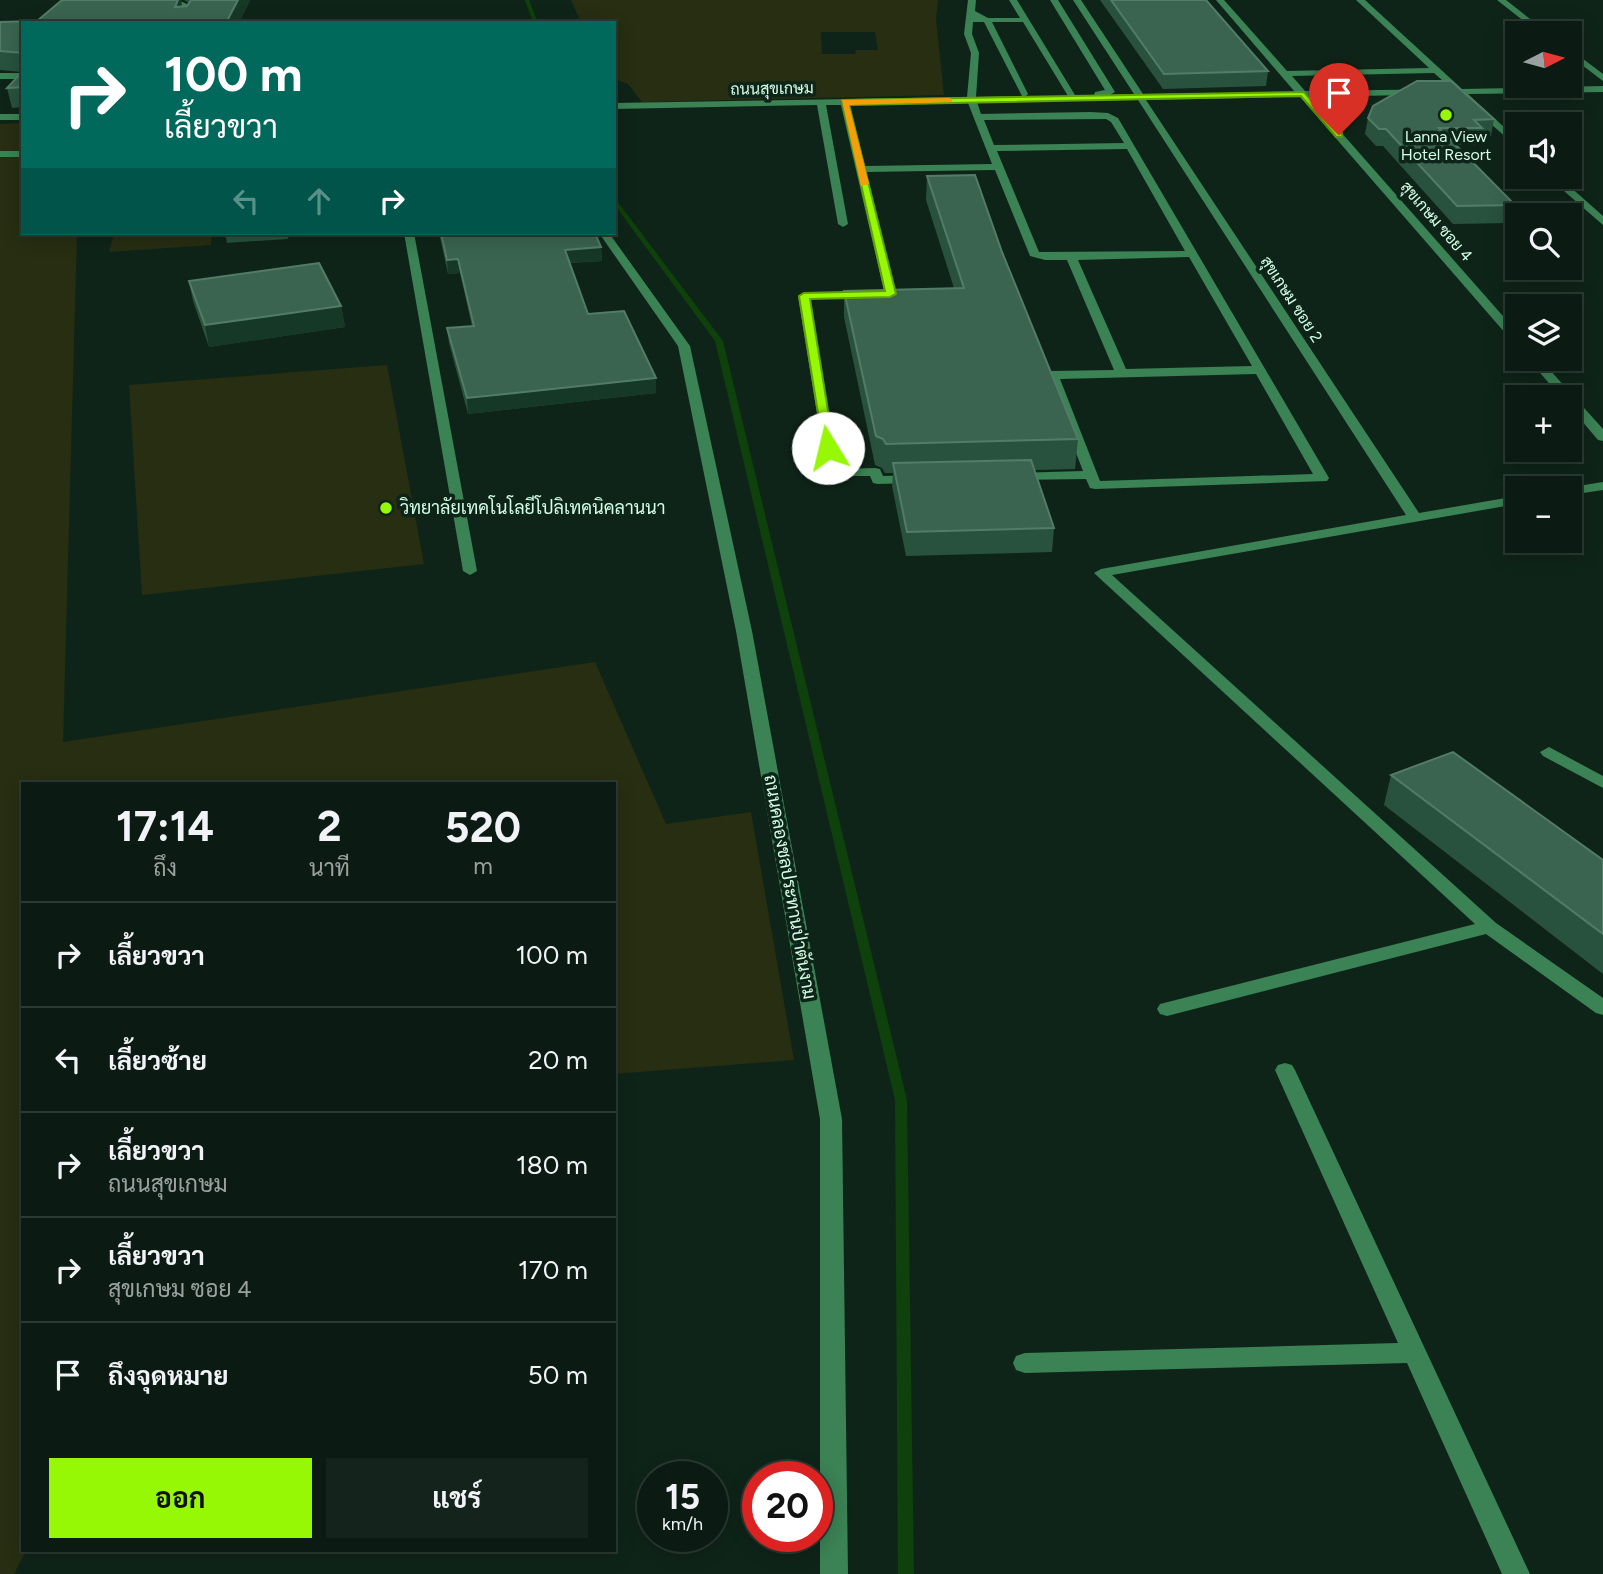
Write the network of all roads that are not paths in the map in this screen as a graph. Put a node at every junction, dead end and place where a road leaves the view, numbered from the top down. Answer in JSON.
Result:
{"nodes":[{"id":1,"x":172,"y":0,"type":"edge"},
{"id":2,"x":972,"y":0,"type":"edge"},
{"id":3,"x":1013,"y":0,"type":"edge"},
{"id":4,"x":1054,"y":0,"type":"edge"},
{"id":5,"x":1077,"y":0,"type":"edge"},
{"id":6,"x":1220,"y":0,"type":"edge"},
{"id":7,"x":1360,"y":0,"type":"edge"},
{"id":8,"x":1500,"y":0,"type":"edge"},
{"id":9,"x":971,"y":17,"type":"junction"},
{"id":10,"x":987,"y":20,"type":"junction"},
{"id":11,"x":1026,"y":20,"type":"junction"},
{"id":12,"x":185,"y":21,"type":"edge"},
{"id":13,"x":1528,"y":21,"type":"edge"},
{"id":14,"x":1427,"y":61,"type":"junction"},
{"id":15,"x":1582,"y":61,"type":"edge"},
{"id":16,"x":1410,"y":62,"type":"dead end"},
{"id":17,"x":1437,"y":70,"type":"junction"},
{"id":18,"x":1286,"y":74,"type":"junction"},
{"id":19,"x":0,"y":76,"type":"edge"},
{"id":20,"x":21,"y":76,"type":"edge"},
{"id":21,"x":1603,"y":78,"type":"edge"},
{"id":22,"x":1603,"y":89,"type":"edge"},
{"id":23,"x":1459,"y":91,"type":"junction"},
{"id":24,"x":1024,"y":94,"type":"junction"},
{"id":25,"x":1071,"y":94,"type":"junction"},
{"id":26,"x":1304,"y":94,"type":"junction"},
{"id":27,"x":971,"y":97,"type":"junction"},
{"id":28,"x":1143,"y":97,"type":"junction"},
{"id":29,"x":845,"y":102,"type":"junction"},
{"id":30,"x":821,"y":103,"type":"junction"},
{"id":31,"x":616,"y":106,"type":"edge"},
{"id":32,"x":0,"y":117,"type":"edge"},
{"id":33,"x":21,"y":117,"type":"edge"},
{"id":34,"x":977,"y":117,"type":"junction"},
{"id":35,"x":1505,"y":133,"type":"edge"},
{"id":36,"x":1130,"y":146,"type":"junction"},
{"id":37,"x":990,"y":148,"type":"junction"},
{"id":38,"x":0,"y":154,"type":"edge"},
{"id":39,"x":21,"y":154,"type":"edge"},
{"id":40,"x":998,"y":167,"type":"junction"},
{"id":41,"x":861,"y":169,"type":"junction"},
{"id":42,"x":1566,"y":189,"type":"edge"},
{"id":43,"x":1603,"y":222,"type":"edge"},
{"id":44,"x":843,"y":224,"type":"dead end"},
{"id":45,"x":409,"y":235,"type":"edge"},
{"id":46,"x":605,"y":235,"type":"edge"},
{"id":47,"x":1193,"y":254,"type":"junction"},
{"id":48,"x":1071,"y":257,"type":"junction"},
{"id":49,"x":1505,"y":325,"type":"edge"},
{"id":50,"x":1260,"y":370,"type":"junction"},
{"id":51,"x":1545,"y":371,"type":"edge"},
{"id":52,"x":1122,"y":373,"type":"junction"},
{"id":53,"x":1557,"y":385,"type":"edge"},
{"id":54,"x":1582,"y":413,"type":"edge"},
{"id":55,"x":1603,"y":437,"type":"edge"},
{"id":56,"x":1091,"y":475,"type":"junction"},
{"id":57,"x":998,"y":477,"type":"edge"},
{"id":58,"x":931,"y":479,"type":"edge"},
{"id":59,"x":1603,"y":486,"type":"edge"},
{"id":60,"x":1582,"y":489,"type":"edge"},
{"id":61,"x":1505,"y":502,"type":"edge"},
{"id":62,"x":1415,"y":518,"type":"junction"},
{"id":63,"x":470,"y":571,"type":"dead end"},
{"id":64,"x":1549,"y":752,"type":"dead end"},
{"id":65,"x":1603,"y":783,"type":"edge"},
{"id":66,"x":1489,"y":927,"type":"junction"},
{"id":67,"x":1603,"y":1008,"type":"edge"},
{"id":68,"x":1167,"y":1009,"type":"dead end"},
{"id":69,"x":1285,"y":1070,"type":"dead end"},
{"id":70,"x":1415,"y":1353,"type":"junction"},
{"id":71,"x":1026,"y":1363,"type":"dead end"},
{"id":72,"x":834,"y":1574,"type":"edge"},
{"id":73,"x":1516,"y":1574,"type":"edge"}],
"edges":[{"from":1,"to":12,"type":"street"},
{"from":2,"to":9,"type":"street"},
{"from":3,"to":11,"type":"street"},
{"from":4,"to":25,"type":"street"},
{"from":5,"to":28,"type":"street","name":"สุขเกษม ซอย 2"},
{"from":6,"to":18,"type":"street","name":"สุขเกษม ซอย 4"},
{"from":7,"to":14,"type":"street"},
{"from":8,"to":13,"type":"street"},
{"from":9,"to":10,"type":"street"},
{"from":9,"to":27,"type":"street"},
{"from":10,"to":11,"type":"street"},
{"from":10,"to":24,"type":"street"},
{"from":11,"to":25,"type":"street"},
{"from":14,"to":16,"type":"street"},
{"from":14,"to":17,"type":"street"},
{"from":15,"to":21,"type":"street"},
{"from":17,"to":18,"type":"street"},
{"from":17,"to":23,"type":"street"},
{"from":18,"to":26,"type":"street","name":"สุขเกษม ซอย 4"},
{"from":19,"to":20,"type":"street"},
{"from":22,"to":23,"type":"street","name":"ถนนสุขเกษม"},
{"from":23,"to":26,"type":"street","name":"ถนนสุขเกษม"},
{"from":23,"to":35,"type":"street"},
{"from":24,"to":25,"type":"street"},
{"from":24,"to":27,"type":"street"},
{"from":26,"to":28,"type":"street","name":"ถนนสุขเกษม"},
{"from":26,"to":49,"type":"street","name":"สุขเกษม ซอย 4"},
{"from":27,"to":28,"type":"street","name":"ถนนสุขเกษม"},
{"from":27,"to":29,"type":"street","name":"ถนนสุขเกษม"},
{"from":27,"to":34,"type":"street"},
{"from":28,"to":62,"type":"street","name":"สุขเกษม ซอย 2"},
{"from":29,"to":30,"type":"street","name":"ถนนสุขเกษม"},
{"from":29,"to":41,"type":"street"},
{"from":30,"to":31,"type":"street","name":"ถนนสุขเกษม"},
{"from":30,"to":44,"type":"street"},
{"from":32,"to":33,"type":"street"},
{"from":34,"to":36,"type":"street"},
{"from":34,"to":37,"type":"street"},
{"from":36,"to":37,"type":"street"},
{"from":36,"to":47,"type":"street"},
{"from":37,"to":40,"type":"street"},
{"from":38,"to":39,"type":"street"},
{"from":40,"to":41,"type":"street"},
{"from":40,"to":48,"type":"street"},
{"from":41,"to":58,"type":"street"},
{"from":42,"to":43,"type":"street"},
{"from":45,"to":63,"type":"street"},
{"from":46,"to":72,"type":"street","name":"ถนนคลองชลประทานป่าตันงาม"},
{"from":47,"to":48,"type":"street"},
{"from":47,"to":50,"type":"street"},
{"from":48,"to":52,"type":"street"},
{"from":50,"to":52,"type":"street"},
{"from":50,"to":56,"type":"street"},
{"from":51,"to":53,"type":"street"},
{"from":52,"to":56,"type":"street"},
{"from":54,"to":55,"type":"street"},
{"from":56,"to":57,"type":"street"},
{"from":59,"to":60,"type":"street"},
{"from":61,"to":62,"type":"street"},
{"from":62,"to":66,"type":"street"},
{"from":64,"to":65,"type":"street"},
{"from":66,"to":67,"type":"street"},
{"from":66,"to":68,"type":"street"},
{"from":69,"to":70,"type":"street"},
{"from":70,"to":71,"type":"street"},
{"from":70,"to":73,"type":"street"}]}
